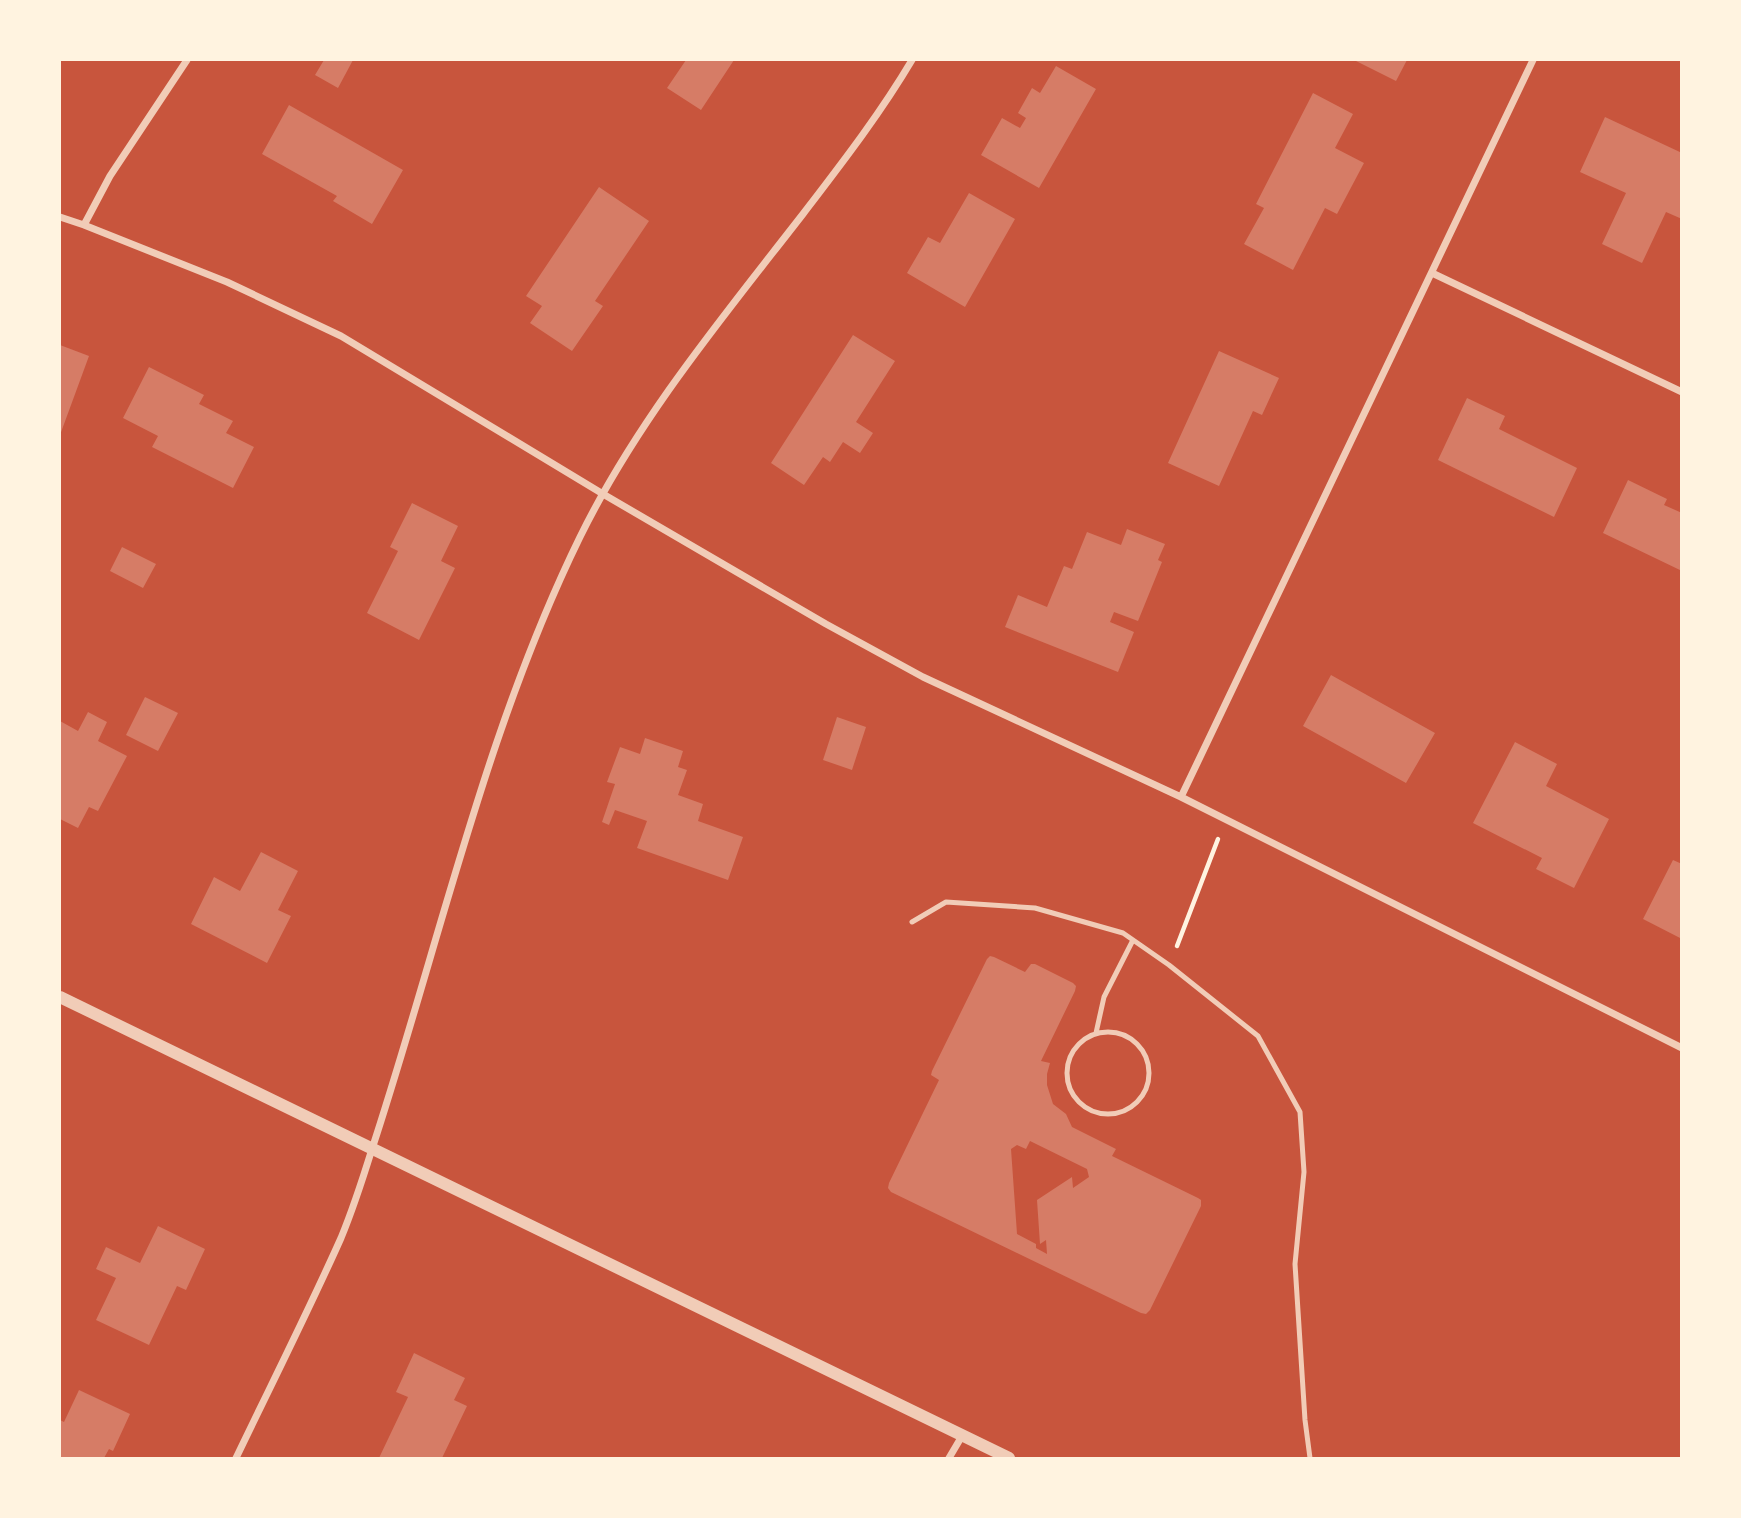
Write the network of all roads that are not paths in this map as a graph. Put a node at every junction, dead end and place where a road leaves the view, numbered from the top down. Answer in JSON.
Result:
{"nodes":[{"id":1,"x":187,"y":60,"type":"edge"},
{"id":2,"x":912,"y":60,"type":"edge"},
{"id":3,"x":1533,"y":60,"type":"edge"},
{"id":4,"x":60,"y":217,"type":"edge"},
{"id":5,"x":84,"y":225,"type":"junction"},
{"id":6,"x":1432,"y":273,"type":"junction"},
{"id":7,"x":1682,"y":392,"type":"edge"},
{"id":8,"x":603,"y":494,"type":"junction"},
{"id":9,"x":1181,"y":797,"type":"junction"},
{"id":10,"x":912,"y":922,"type":"dead end"},
{"id":11,"x":1133,"y":940,"type":"junction"},
{"id":12,"x":60,"y":997,"type":"edge"},
{"id":13,"x":1096,"y":1033,"type":"junction"},
{"id":14,"x":1682,"y":1048,"type":"edge"},
{"id":15,"x":372,"y":1149,"type":"junction"},
{"id":16,"x":962,"y":1436,"type":"junction"},
{"id":17,"x":236,"y":1458,"type":"edge"},
{"id":18,"x":949,"y":1458,"type":"edge"},
{"id":19,"x":1009,"y":1458,"type":"edge"},
{"id":20,"x":1310,"y":1458,"type":"edge"}],
"edges":[{"from":1,"to":5,"type":"street"},
{"from":2,"to":8,"type":"street"},
{"from":3,"to":6,"type":"street"},
{"from":4,"to":5,"type":"street"},
{"from":5,"to":8,"type":"street"},
{"from":6,"to":7,"type":"street"},
{"from":6,"to":9,"type":"street"},
{"from":8,"to":9,"type":"street"},
{"from":8,"to":15,"type":"street"},
{"from":9,"to":14,"type":"street"},
{"from":10,"to":11,"type":"lane"},
{"from":11,"to":13,"type":"lane"},
{"from":11,"to":20,"type":"lane"},
{"from":12,"to":15,"type":"street"},
{"from":13,"to":13,"type":"lane"},
{"from":15,"to":16,"type":"street"},
{"from":15,"to":17,"type":"street"},
{"from":16,"to":18,"type":"street"},
{"from":16,"to":19,"type":"street"}]}
